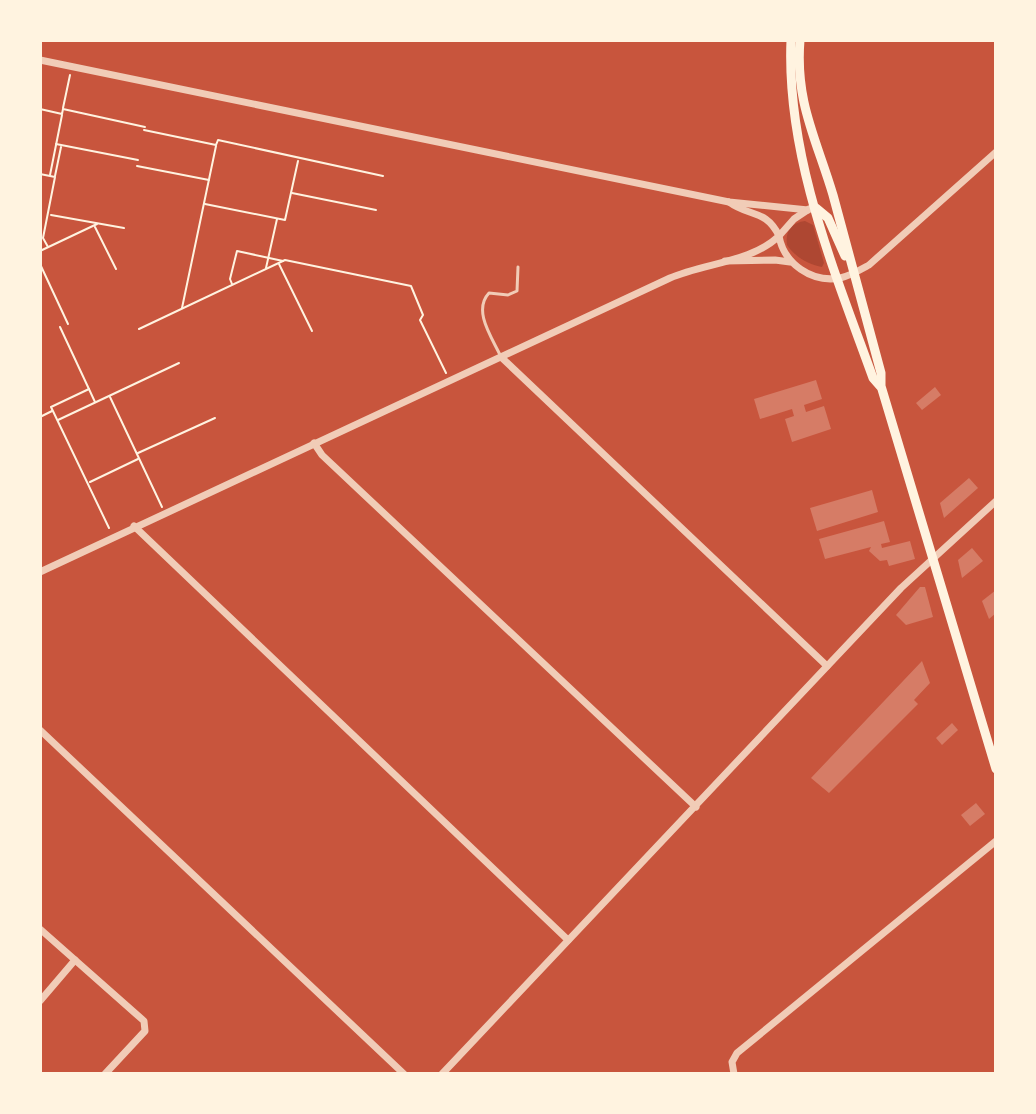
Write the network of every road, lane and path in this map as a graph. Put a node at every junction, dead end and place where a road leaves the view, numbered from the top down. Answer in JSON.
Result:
{"nodes":[{"id":1,"x":791,"y":40,"type":"edge"},
{"id":2,"x":800,"y":40,"type":"edge"},
{"id":3,"x":40,"y":60,"type":"edge"},
{"id":4,"x":71,"y":66,"type":"junction"},
{"id":5,"x":40,"y":109,"type":"edge"},
{"id":6,"x":62,"y":112,"type":"junction"},
{"id":7,"x":56,"y":144,"type":"junction"},
{"id":8,"x":62,"y":145,"type":"junction"},
{"id":9,"x":216,"y":145,"type":"junction"},
{"id":10,"x":996,"y":152,"type":"edge"},
{"id":11,"x":298,"y":159,"type":"junction"},
{"id":12,"x":138,"y":160,"type":"dead end"},
{"id":13,"x":137,"y":166,"type":"dead end"},
{"id":14,"x":40,"y":174,"type":"edge"},
{"id":15,"x":50,"y":176,"type":"junction"},
{"id":16,"x":383,"y":176,"type":"dead end"},
{"id":17,"x":55,"y":177,"type":"junction"},
{"id":18,"x":209,"y":180,"type":"junction"},
{"id":19,"x":291,"y":192,"type":"junction"},
{"id":20,"x":729,"y":202,"type":"junction"},
{"id":21,"x":204,"y":204,"type":"junction"},
{"id":22,"x":812,"y":209,"type":"junction"},
{"id":23,"x":376,"y":210,"type":"dead end"},
{"id":24,"x":49,"y":214,"type":"junction"},
{"id":25,"x":277,"y":218,"type":"junction"},
{"id":26,"x":96,"y":225,"type":"junction"},
{"id":27,"x":124,"y":228,"type":"dead end"},
{"id":28,"x":779,"y":236,"type":"junction"},
{"id":29,"x":42,"y":239,"type":"edge"},
{"id":30,"x":48,"y":247,"type":"junction"},
{"id":31,"x":40,"y":251,"type":"edge"},
{"id":32,"x":269,"y":258,"type":"junction"},
{"id":33,"x":283,"y":261,"type":"junction"},
{"id":34,"x":725,"y":261,"type":"junction"},
{"id":35,"x":790,"y":262,"type":"junction"},
{"id":36,"x":278,"y":263,"type":"junction"},
{"id":37,"x":40,"y":264,"type":"edge"},
{"id":38,"x":518,"y":267,"type":"dead end"},
{"id":39,"x":116,"y":269,"type":"dead end"},
{"id":40,"x":266,"y":269,"type":"junction"},
{"id":41,"x":853,"y":273,"type":"junction"},
{"id":42,"x":837,"y":279,"type":"junction"},
{"id":43,"x":232,"y":285,"type":"junction"},
{"id":44,"x":182,"y":309,"type":"junction"},
{"id":45,"x":68,"y":324,"type":"dead end"},
{"id":46,"x":60,"y":327,"type":"dead end"},
{"id":47,"x":139,"y":329,"type":"dead end"},
{"id":48,"x":312,"y":331,"type":"dead end"},
{"id":49,"x":501,"y":357,"type":"junction"},
{"id":50,"x":179,"y":363,"type":"dead end"},
{"id":51,"x":450,"y":381,"type":"junction"},
{"id":52,"x":881,"y":386,"type":"junction"},
{"id":53,"x":89,"y":389,"type":"junction"},
{"id":54,"x":110,"y":396,"type":"junction"},
{"id":55,"x":95,"y":403,"type":"junction"},
{"id":56,"x":53,"y":411,"type":"junction"},
{"id":57,"x":40,"y":417,"type":"edge"},
{"id":58,"x":215,"y":418,"type":"dead end"},
{"id":59,"x":57,"y":420,"type":"junction"},
{"id":60,"x":314,"y":443,"type":"junction"},
{"id":61,"x":137,"y":454,"type":"junction"},
{"id":62,"x":139,"y":459,"type":"junction"},
{"id":63,"x":87,"y":483,"type":"junction"},
{"id":64,"x":996,"y":501,"type":"edge"},
{"id":65,"x":164,"y":512,"type":"junction"},
{"id":66,"x":134,"y":526,"type":"junction"},
{"id":67,"x":113,"y":537,"type":"junction"},
{"id":68,"x":933,"y":558,"type":"junction"},
{"id":69,"x":40,"y":572,"type":"edge"},
{"id":70,"x":827,"y":666,"type":"junction"},
{"id":71,"x":40,"y":730,"type":"edge"},
{"id":72,"x":996,"y":769,"type":"edge"},
{"id":73,"x":696,"y":807,"type":"junction"},
{"id":74,"x":996,"y":841,"type":"edge"},
{"id":75,"x":40,"y":929,"type":"edge"},
{"id":76,"x":568,"y":940,"type":"junction"},
{"id":77,"x":75,"y":960,"type":"junction"},
{"id":78,"x":40,"y":1001,"type":"edge"},
{"id":79,"x":105,"y":1074,"type":"edge"},
{"id":80,"x":404,"y":1074,"type":"edge"},
{"id":81,"x":442,"y":1074,"type":"edge"},
{"id":82,"x":734,"y":1074,"type":"edge"}],
"edges":[{"from":1,"to":22,"type":"main road"},
{"from":2,"to":41,"type":"main road"},
{"from":3,"to":4,"type":"street"},
{"from":4,"to":6,"type":"path"},
{"from":4,"to":20,"type":"street"},
{"from":5,"to":6,"type":"path"},
{"from":6,"to":7,"type":"path"},
{"from":6,"to":9,"type":"path"},
{"from":7,"to":8,"type":"path"},
{"from":7,"to":15,"type":"path"},
{"from":8,"to":12,"type":"path"},
{"from":8,"to":17,"type":"path"},
{"from":9,"to":11,"type":"path"},
{"from":9,"to":18,"type":"path"},
{"from":10,"to":41,"type":"street"},
{"from":11,"to":16,"type":"path"},
{"from":11,"to":19,"type":"path"},
{"from":13,"to":18,"type":"path"},
{"from":14,"to":15,"type":"path"},
{"from":15,"to":17,"type":"path"},
{"from":17,"to":24,"type":"path"},
{"from":18,"to":21,"type":"path"},
{"from":19,"to":23,"type":"path"},
{"from":19,"to":25,"type":"path"},
{"from":20,"to":22,"type":"street"},
{"from":20,"to":28,"type":"street"},
{"from":21,"to":25,"type":"path"},
{"from":21,"to":44,"type":"path"},
{"from":22,"to":28,"type":"street"},
{"from":22,"to":41,"type":"main road"},
{"from":22,"to":42,"type":"main road"},
{"from":24,"to":26,"type":"path"},
{"from":24,"to":29,"type":"path"},
{"from":25,"to":32,"type":"path"},
{"from":26,"to":27,"type":"path"},
{"from":26,"to":30,"type":"path"},
{"from":26,"to":39,"type":"path"},
{"from":28,"to":34,"type":"street"},
{"from":28,"to":35,"type":"street"},
{"from":29,"to":30,"type":"path"},
{"from":30,"to":31,"type":"path"},
{"from":32,"to":33,"type":"path"},
{"from":32,"to":40,"type":"path"},
{"from":32,"to":43,"type":"path"},
{"from":33,"to":36,"type":"path"},
{"from":33,"to":51,"type":"path"},
{"from":34,"to":35,"type":"street"},
{"from":34,"to":49,"type":"street"},
{"from":35,"to":42,"type":"street"},
{"from":36,"to":40,"type":"path"},
{"from":36,"to":48,"type":"path"},
{"from":37,"to":45,"type":"path"},
{"from":38,"to":49,"type":"lane"},
{"from":40,"to":43,"type":"path"},
{"from":41,"to":42,"type":"street"},
{"from":41,"to":52,"type":"main road"},
{"from":42,"to":52,"type":"main road"},
{"from":43,"to":44,"type":"path"},
{"from":44,"to":47,"type":"path"},
{"from":46,"to":53,"type":"path"},
{"from":49,"to":51,"type":"street"},
{"from":49,"to":70,"type":"street"},
{"from":50,"to":54,"type":"path"},
{"from":51,"to":60,"type":"street"},
{"from":52,"to":68,"type":"main road"},
{"from":53,"to":55,"type":"path"},
{"from":53,"to":56,"type":"path"},
{"from":54,"to":55,"type":"path"},
{"from":54,"to":61,"type":"path"},
{"from":55,"to":59,"type":"path"},
{"from":56,"to":57,"type":"path"},
{"from":56,"to":59,"type":"path"},
{"from":58,"to":61,"type":"path"},
{"from":59,"to":63,"type":"path"},
{"from":60,"to":65,"type":"street"},
{"from":60,"to":73,"type":"street"},
{"from":61,"to":62,"type":"path"},
{"from":62,"to":63,"type":"path"},
{"from":62,"to":65,"type":"path"},
{"from":63,"to":67,"type":"path"},
{"from":64,"to":68,"type":"street"},
{"from":65,"to":66,"type":"street"},
{"from":66,"to":67,"type":"street"},
{"from":66,"to":76,"type":"street"},
{"from":67,"to":69,"type":"street"},
{"from":68,"to":70,"type":"street"},
{"from":68,"to":72,"type":"main road"},
{"from":70,"to":73,"type":"street"},
{"from":71,"to":80,"type":"street"},
{"from":73,"to":76,"type":"street"},
{"from":74,"to":82,"type":"street"},
{"from":75,"to":77,"type":"street"},
{"from":76,"to":81,"type":"street"},
{"from":77,"to":78,"type":"street"},
{"from":77,"to":79,"type":"street"}]}
